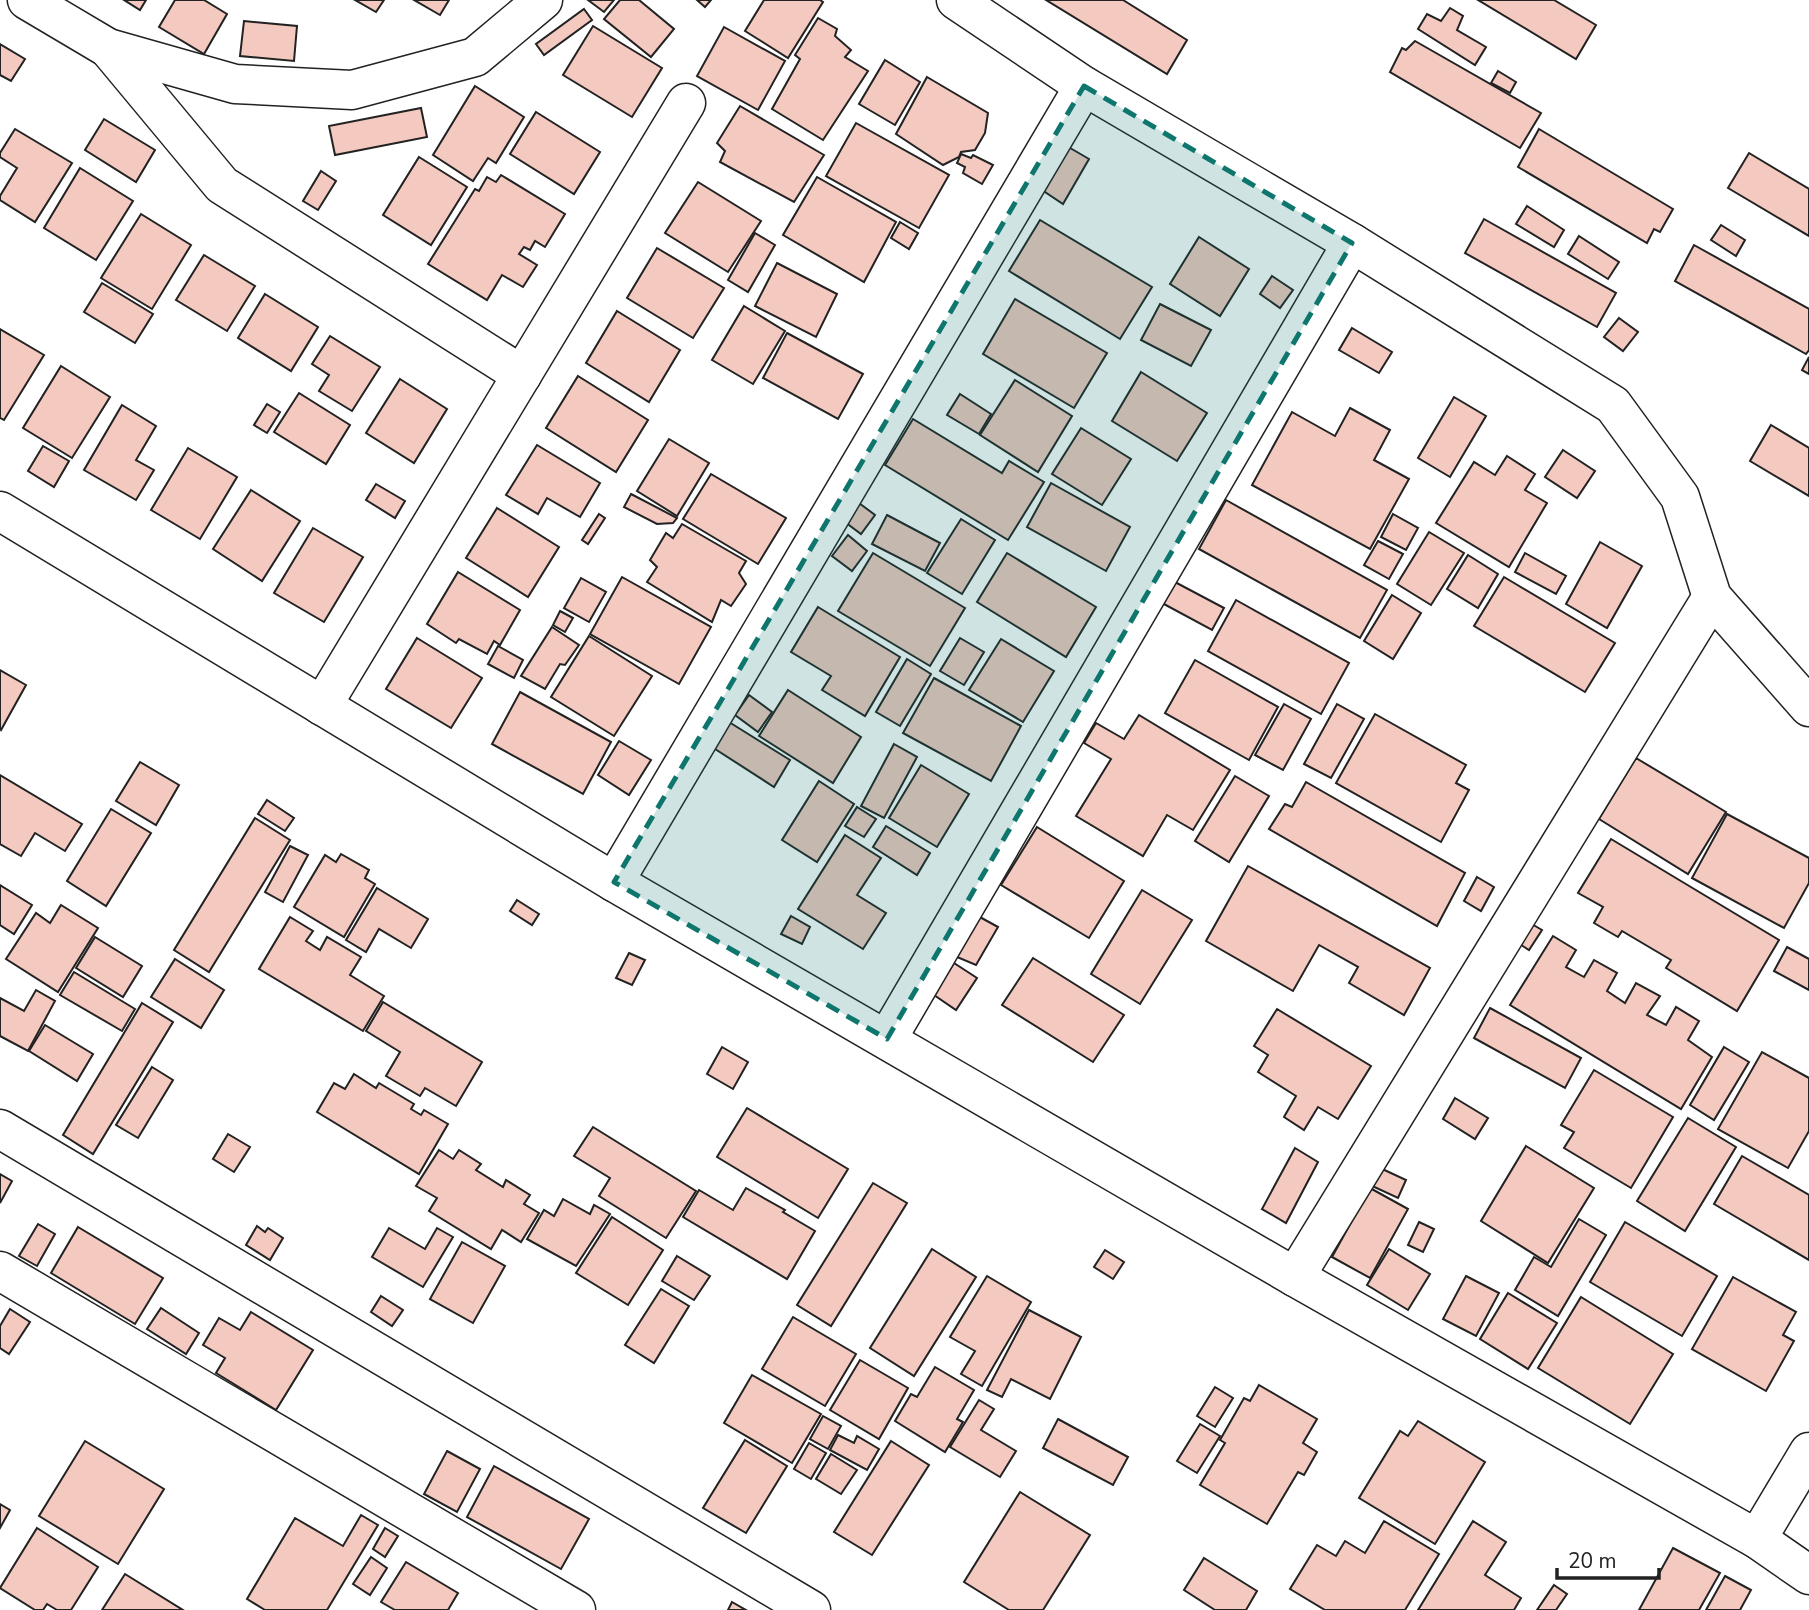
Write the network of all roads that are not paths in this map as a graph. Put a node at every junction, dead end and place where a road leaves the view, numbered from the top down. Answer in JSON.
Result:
{"nodes":[{"id":1,"x":27,"y":0,"type":"edge"},
{"id":2,"x":543,"y":0,"type":"edge"},
{"id":3,"x":956,"y":0,"type":"edge"},
{"id":4,"x":108,"y":48,"type":"junction"},
{"id":5,"x":1084,"y":86,"type":"junction"},
{"id":6,"x":686,"y":103,"type":"dead end"},
{"id":7,"x":1352,"y":243,"type":"junction"},
{"id":8,"x":522,"y":376,"type":"junction"},
{"id":9,"x":0,"y":512,"type":"edge"},
{"id":10,"x":1712,"y":597,"type":"junction"},
{"id":11,"x":322,"y":706,"type":"junction"},
{"id":12,"x":1809,"y":707,"type":"edge"},
{"id":13,"x":614,"y":882,"type":"junction"},
{"id":14,"x":887,"y":1039,"type":"junction"},
{"id":15,"x":0,"y":1129,"type":"edge"},
{"id":16,"x":0,"y":1271,"type":"edge"},
{"id":17,"x":1296,"y":1277,"type":"junction"},
{"id":18,"x":1809,"y":1452,"type":"edge"},
{"id":19,"x":1757,"y":1539,"type":"junction"},
{"id":20,"x":1809,"y":1574,"type":"edge"},
{"id":21,"x":576,"y":1610,"type":"edge"},
{"id":22,"x":811,"y":1610,"type":"edge"}],
"edges":[{"from":1,"to":4,"type":"street"},
{"from":2,"to":4,"type":"street"},
{"from":3,"to":5,"type":"street"},
{"from":4,"to":8,"type":"street"},
{"from":5,"to":7,"type":"street"},
{"from":5,"to":13,"type":"street"},
{"from":6,"to":8,"type":"street"},
{"from":7,"to":10,"type":"street"},
{"from":7,"to":14,"type":"street"},
{"from":8,"to":11,"type":"street"},
{"from":9,"to":11,"type":"street"},
{"from":10,"to":12,"type":"street"},
{"from":10,"to":17,"type":"street"},
{"from":11,"to":13,"type":"street"},
{"from":13,"to":14,"type":"street"},
{"from":14,"to":17,"type":"street"},
{"from":15,"to":22,"type":"street"},
{"from":16,"to":21,"type":"street"},
{"from":17,"to":19,"type":"street"},
{"from":18,"to":19,"type":"street"},
{"from":19,"to":20,"type":"street"}]}
